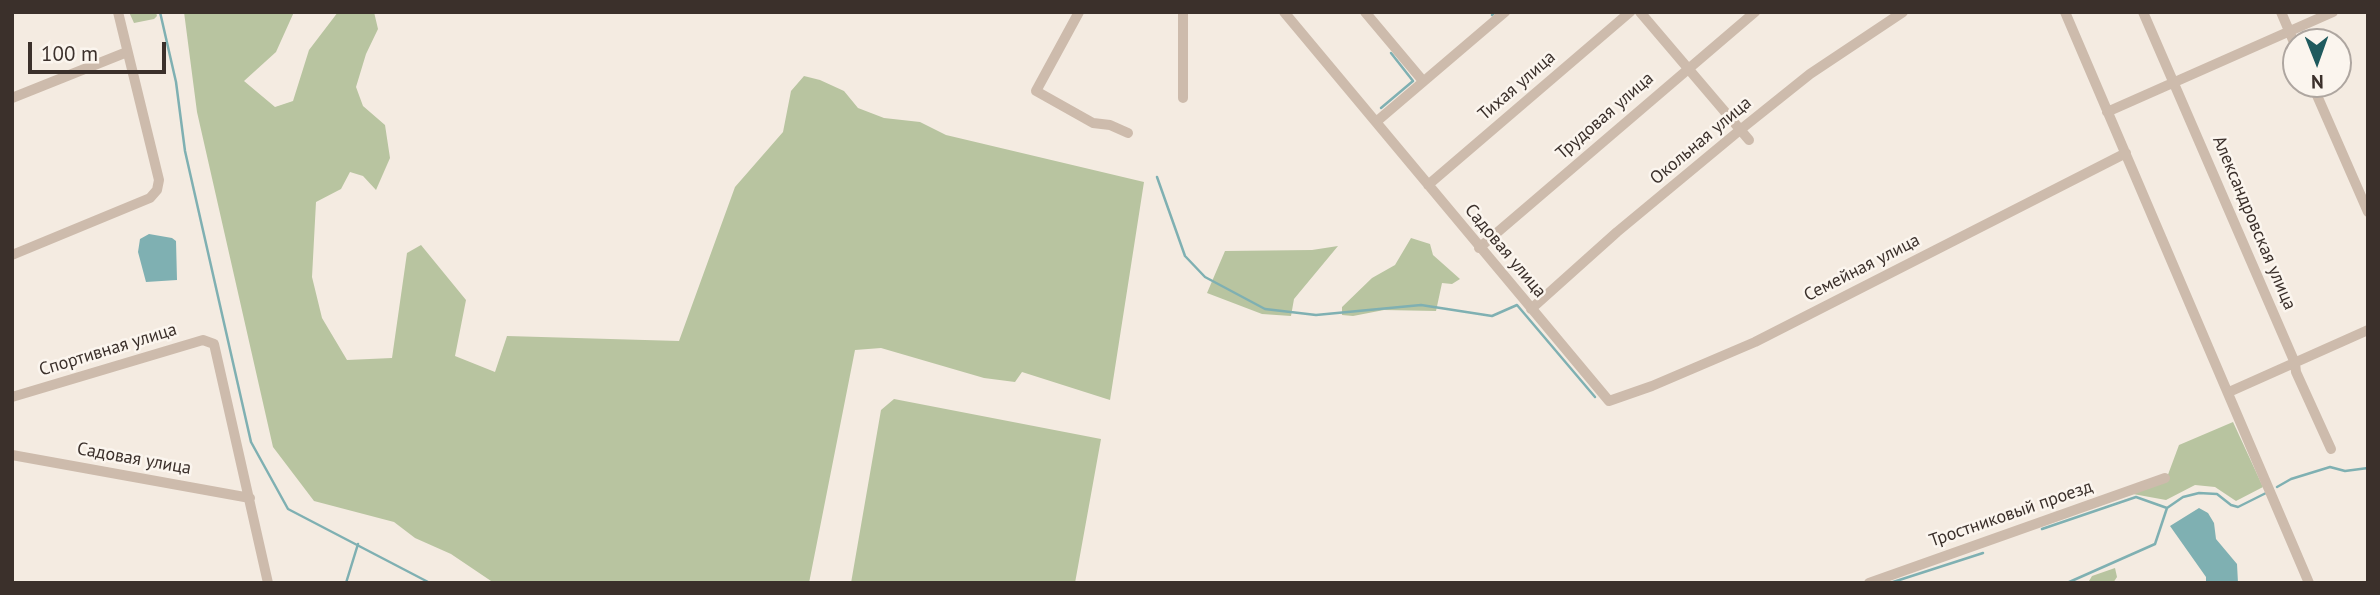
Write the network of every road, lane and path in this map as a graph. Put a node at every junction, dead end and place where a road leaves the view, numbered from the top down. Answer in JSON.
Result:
{"nodes":[{"id":1,"x":118,"y":12,"type":"edge"},
{"id":2,"x":1079,"y":12,"type":"edge"},
{"id":3,"x":1183,"y":12,"type":"edge"},
{"id":4,"x":1284,"y":12,"type":"edge"},
{"id":5,"x":1365,"y":12,"type":"edge"},
{"id":6,"x":1505,"y":12,"type":"edge"},
{"id":7,"x":1630,"y":12,"type":"edge"},
{"id":8,"x":1640,"y":12,"type":"edge"},
{"id":9,"x":1755,"y":12,"type":"edge"},
{"id":10,"x":1903,"y":12,"type":"edge"},
{"id":11,"x":2065,"y":12,"type":"edge"},
{"id":12,"x":2143,"y":12,"type":"edge"},
{"id":13,"x":2333,"y":12,"type":"edge"},
{"id":14,"x":2296,"y":28,"type":"edge"},
{"id":15,"x":2282,"y":34,"type":"edge"},
{"id":16,"x":127,"y":52,"type":"junction"},
{"id":17,"x":1688,"y":68,"type":"junction"},
{"id":18,"x":1423,"y":81,"type":"junction"},
{"id":19,"x":2174,"y":81,"type":"junction"},
{"id":20,"x":12,"y":98,"type":"edge"},
{"id":21,"x":1183,"y":98,"type":"dead end"},
{"id":22,"x":2318,"y":98,"type":"edge"},
{"id":23,"x":2107,"y":112,"type":"junction"},
{"id":24,"x":1376,"y":122,"type":"junction"},
{"id":25,"x":1740,"y":130,"type":"junction"},
{"id":26,"x":1128,"y":133,"type":"dead end"},
{"id":27,"x":1749,"y":140,"type":"dead end"},
{"id":28,"x":2126,"y":153,"type":"junction"},
{"id":29,"x":1428,"y":185,"type":"junction"},
{"id":30,"x":2368,"y":212,"type":"edge"},
{"id":31,"x":1479,"y":248,"type":"junction"},
{"id":32,"x":12,"y":255,"type":"edge"},
{"id":33,"x":1531,"y":309,"type":"junction"},
{"id":34,"x":2368,"y":330,"type":"edge"},
{"id":35,"x":2295,"y":363,"type":"junction"},
{"id":36,"x":2229,"y":392,"type":"junction"},
{"id":37,"x":12,"y":397,"type":"edge"},
{"id":38,"x":1609,"y":401,"type":"joint"},
{"id":39,"x":2331,"y":449,"type":"dead end"},
{"id":40,"x":12,"y":455,"type":"edge"},
{"id":41,"x":2165,"y":478,"type":"dead end"},
{"id":42,"x":250,"y":498,"type":"junction"},
{"id":43,"x":268,"y":583,"type":"edge"},
{"id":44,"x":1869,"y":583,"type":"edge"},
{"id":45,"x":2309,"y":583,"type":"edge"}],
"edges":[{"from":1,"to":16,"type":"street"},
{"from":2,"to":26,"type":"street"},
{"from":3,"to":21,"type":"street"},
{"from":4,"to":24,"type":"street","name":"Садовая улица"},
{"from":5,"to":18,"type":"street"},
{"from":6,"to":18,"type":"street"},
{"from":7,"to":29,"type":"street","name":"Тихая улица"},
{"from":8,"to":17,"type":"street"},
{"from":9,"to":17,"type":"street","name":"Трудовая улица"},
{"from":10,"to":25,"type":"street","name":"Окольная улица"},
{"from":11,"to":23,"type":"street"},
{"from":12,"to":19,"type":"street","name":"Александровская улица"},
{"from":13,"to":14,"type":"street"},
{"from":15,"to":19,"type":"street"},
{"from":16,"to":20,"type":"street"},
{"from":16,"to":32,"type":"street"},
{"from":17,"to":25,"type":"street"},
{"from":17,"to":31,"type":"street","name":"Трудовая улица"},
{"from":18,"to":24,"type":"street"},
{"from":19,"to":23,"type":"street"},
{"from":19,"to":35,"type":"street","name":"Александровская улица"},
{"from":22,"to":30,"type":"street"},
{"from":23,"to":28,"type":"street"},
{"from":24,"to":29,"type":"street","name":"Садовая улица"},
{"from":25,"to":27,"type":"street"},
{"from":25,"to":33,"type":"street","name":"Окольная улица"},
{"from":28,"to":36,"type":"street"},
{"from":28,"to":38,"type":"street","name":"Семейная улица"},
{"from":29,"to":31,"type":"street","name":"Садовая улица"},
{"from":31,"to":33,"type":"street","name":"Садовая улица"},
{"from":33,"to":38,"type":"street","name":"Садовая улица"},
{"from":34,"to":35,"type":"street"},
{"from":35,"to":36,"type":"street"},
{"from":35,"to":39,"type":"street","name":"Александровская улица"},
{"from":36,"to":45,"type":"street"},
{"from":37,"to":42,"type":"street","name":"Спортивная улица"},
{"from":40,"to":42,"type":"street","name":"Садовая улица"},
{"from":41,"to":44,"type":"street","name":"Тростниковый проезд"},
{"from":42,"to":43,"type":"street"}]}
